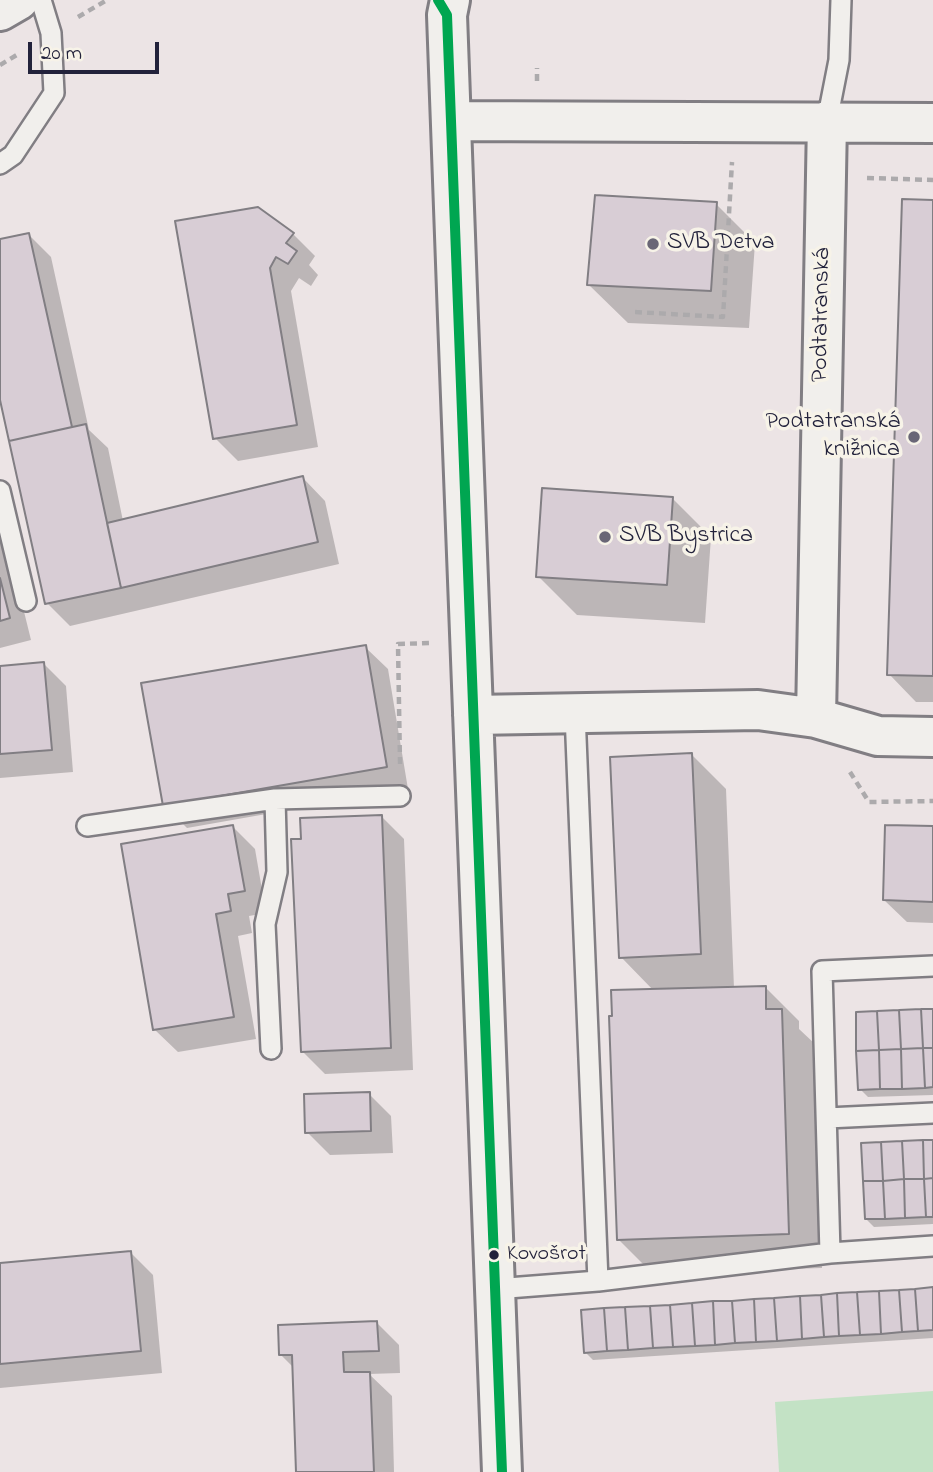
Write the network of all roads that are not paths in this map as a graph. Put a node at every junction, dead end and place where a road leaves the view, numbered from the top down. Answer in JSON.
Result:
{"nodes":[{"id":1,"x":19,"y":0,"type":"edge"},
{"id":2,"x":41,"y":0,"type":"edge"},
{"id":3,"x":841,"y":0,"type":"edge"},
{"id":4,"x":445,"y":4,"type":"edge"},
{"id":5,"x":0,"y":11,"type":"edge"},
{"id":6,"x":451,"y":121,"type":"junction"},
{"id":7,"x":827,"y":121,"type":"junction"},
{"id":8,"x":933,"y":123,"type":"edge"},
{"id":9,"x":0,"y":164,"type":"edge"},
{"id":10,"x":0,"y":491,"type":"edge"},
{"id":11,"x":26,"y":601,"type":"dead end"},
{"id":12,"x":575,"y":713,"type":"junction"},
{"id":13,"x":473,"y":715,"type":"junction"},
{"id":14,"x":816,"y":718,"type":"junction"},
{"id":15,"x":933,"y":737,"type":"edge"},
{"id":16,"x":400,"y":796,"type":"road end"},
{"id":17,"x":275,"y":799,"type":"junction"},
{"id":18,"x":87,"y":826,"type":"dead end"},
{"id":19,"x":933,"y":966,"type":"edge"},
{"id":20,"x":271,"y":1049,"type":"dead end"},
{"id":21,"x":933,"y":1113,"type":"edge"},
{"id":22,"x":827,"y":1118,"type":"junction"},
{"id":23,"x":933,"y":1246,"type":"edge"},
{"id":24,"x":830,"y":1253,"type":"junction"},
{"id":25,"x":598,"y":1281,"type":"junction"},
{"id":26,"x":495,"y":1289,"type":"junction"},
{"id":27,"x":502,"y":1472,"type":"edge"}],
"edges":[{"from":1,"to":5,"type":"street"},
{"from":2,"to":9,"type":"lane"},
{"from":3,"to":7,"type":"lane","name":"Podtatranská"},
{"from":4,"to":6,"type":"street"},
{"from":6,"to":7,"type":"street"},
{"from":6,"to":13,"type":"street"},
{"from":7,"to":8,"type":"street"},
{"from":7,"to":14,"type":"street","name":"Podtatranská"},
{"from":10,"to":11,"type":"lane"},
{"from":12,"to":13,"type":"street"},
{"from":12,"to":14,"type":"street"},
{"from":12,"to":25,"type":"lane"},
{"from":13,"to":26,"type":"street"},
{"from":14,"to":15,"type":"street"},
{"from":16,"to":17,"type":"lane"},
{"from":17,"to":18,"type":"lane"},
{"from":17,"to":20,"type":"lane"},
{"from":19,"to":22,"type":"lane"},
{"from":21,"to":22,"type":"lane"},
{"from":22,"to":24,"type":"lane"},
{"from":23,"to":24,"type":"lane"},
{"from":24,"to":25,"type":"lane"},
{"from":25,"to":26,"type":"lane"},
{"from":26,"to":27,"type":"street"}]}
